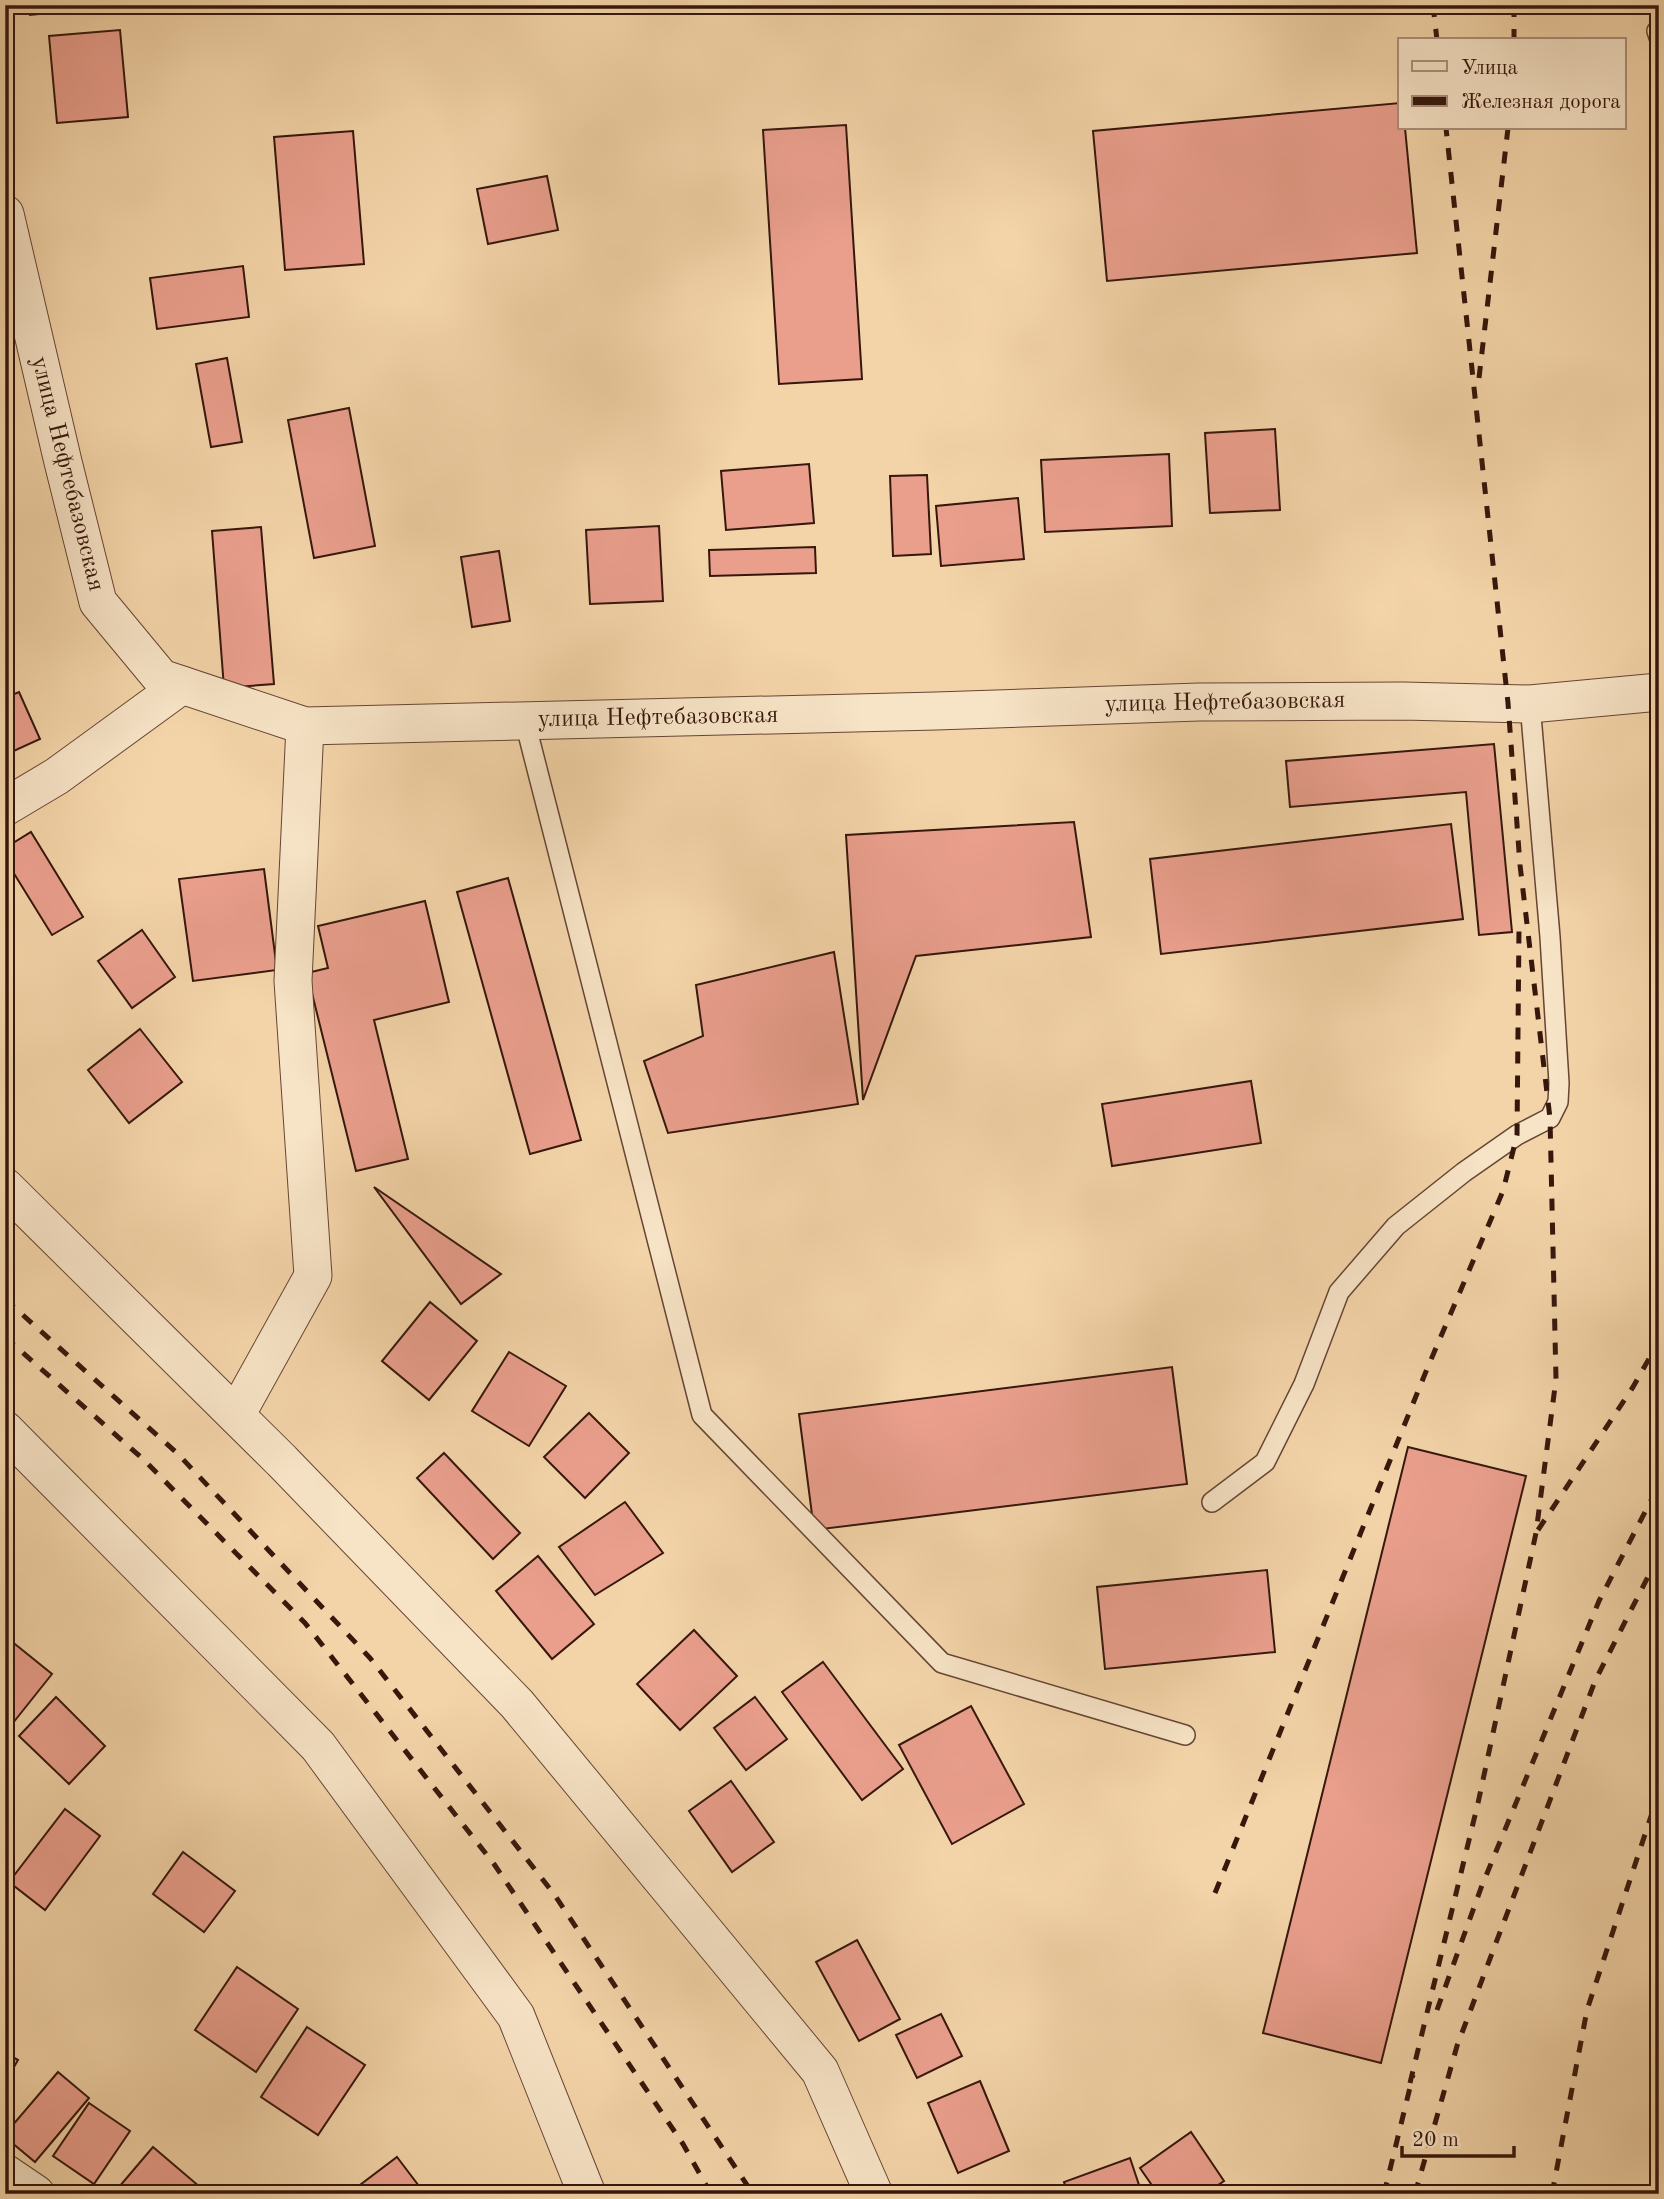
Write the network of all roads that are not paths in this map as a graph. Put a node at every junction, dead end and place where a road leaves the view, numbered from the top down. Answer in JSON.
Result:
{"nodes":[{"id":1,"x":5,"y":214,"type":"edge"},
{"id":2,"x":182,"y":685,"type":"junction"},
{"id":3,"x":1659,"y":692,"type":"edge"},
{"id":4,"x":1530,"y":704,"type":"junction"},
{"id":5,"x":525,"y":722,"type":"junction"},
{"id":6,"x":305,"y":726,"type":"junction"},
{"id":7,"x":5,"y":807,"type":"edge"},
{"id":8,"x":5,"y":1187,"type":"edge"},
{"id":9,"x":236,"y":1415,"type":"junction"},
{"id":10,"x":5,"y":1430,"type":"edge"},
{"id":11,"x":1212,"y":1502,"type":"dead end"},
{"id":12,"x":1185,"y":1735,"type":"dead end"},
{"id":13,"x":5,"y":2173,"type":"edge"},
{"id":14,"x":36,"y":2194,"type":"edge"},
{"id":15,"x":587,"y":2194,"type":"edge"},
{"id":16,"x":874,"y":2194,"type":"edge"}],
"edges":[{"from":1,"to":2,"type":"street","name":"улица Нефтебазовская"},
{"from":2,"to":6,"type":"street","name":"улица Нефтебазовская"},
{"from":2,"to":7,"type":"street"},
{"from":3,"to":4,"type":"street","name":"улица Нефтебазовская"},
{"from":4,"to":5,"type":"street","name":"улица Нефтебазовская"},
{"from":4,"to":11,"type":"lane"},
{"from":5,"to":6,"type":"street","name":"улица Нефтебазовская"},
{"from":5,"to":12,"type":"lane"},
{"from":6,"to":9,"type":"street"},
{"from":8,"to":9,"type":"street"},
{"from":9,"to":16,"type":"street"},
{"from":10,"to":15,"type":"street"},
{"from":13,"to":14,"type":"street"}]}
